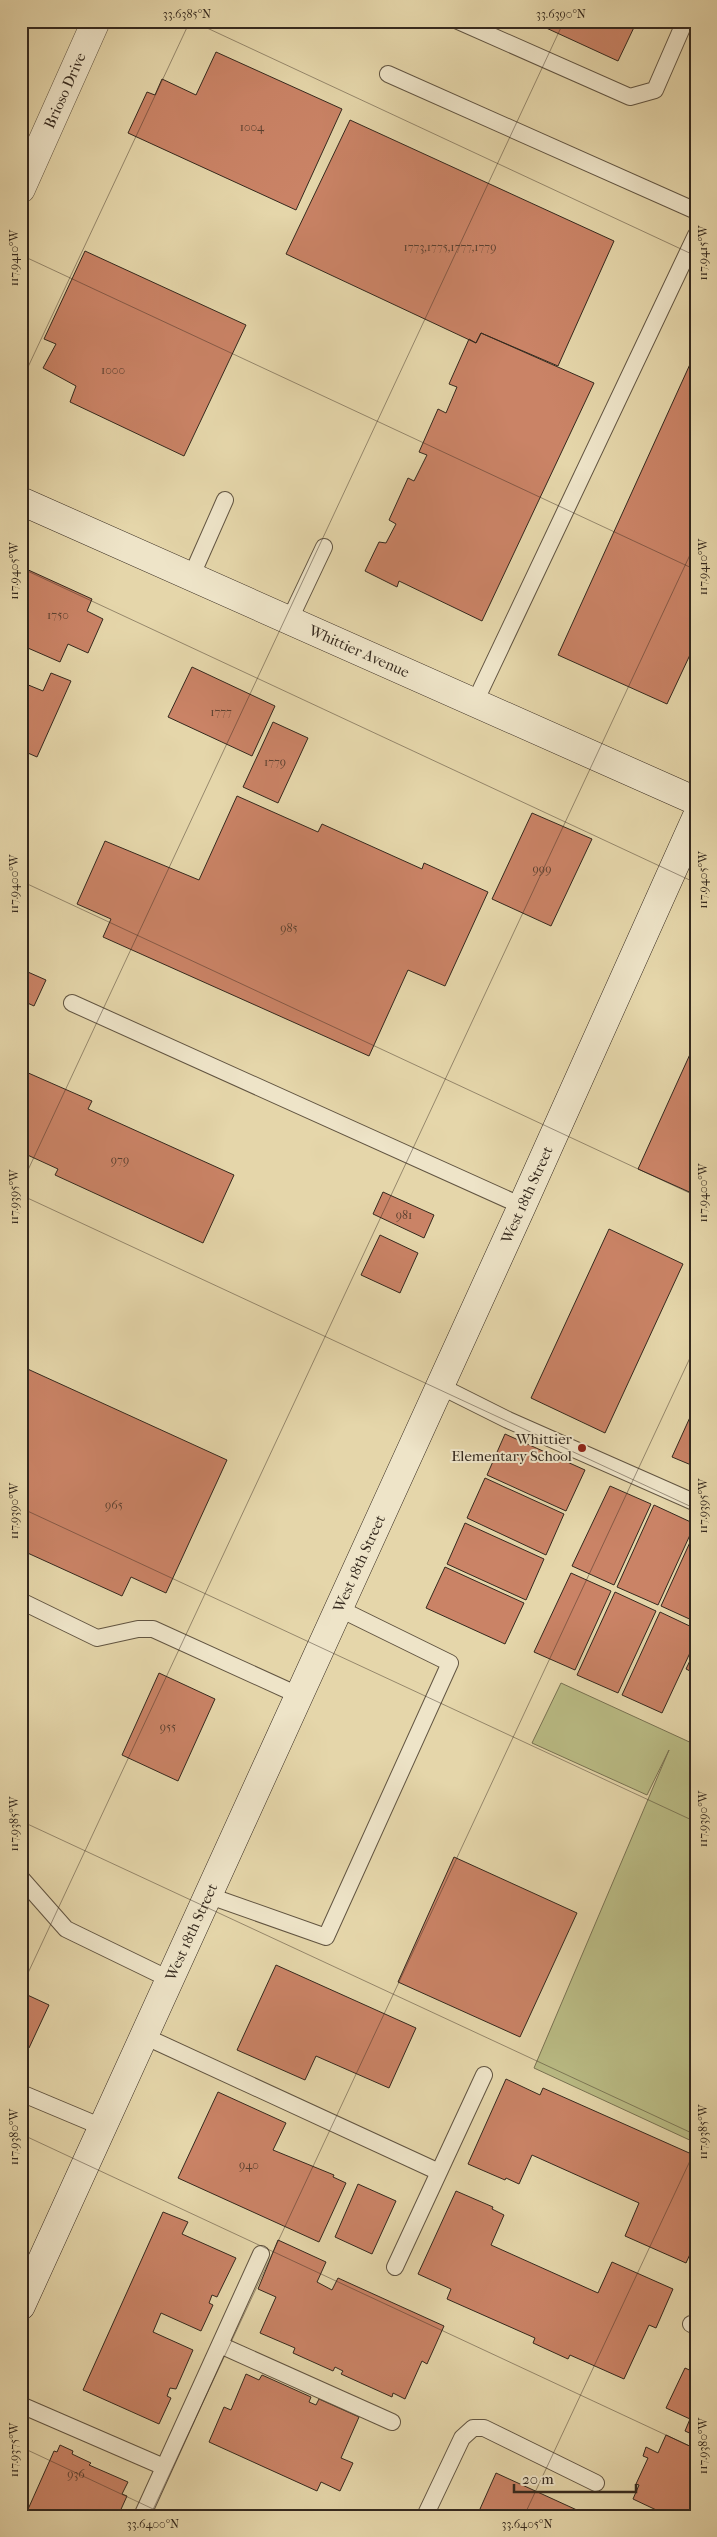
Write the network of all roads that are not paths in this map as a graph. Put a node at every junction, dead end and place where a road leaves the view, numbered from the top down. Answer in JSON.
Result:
{"nodes":[{"id":1,"x":96,"y":21,"type":"edge"},
{"id":2,"x":458,"y":21,"type":"edge"},
{"id":3,"x":685,"y":21,"type":"edge"},
{"id":4,"x":388,"y":74,"type":"dead end"},
{"id":5,"x":21,"y":189,"type":"edge"},
{"id":6,"x":696,"y":212,"type":"edge"},
{"id":7,"x":696,"y":235,"type":"edge"},
{"id":8,"x":225,"y":500,"type":"dead end"},
{"id":9,"x":21,"y":501,"type":"edge"},
{"id":10,"x":324,"y":547,"type":"dead end"},
{"id":11,"x":191,"y":577,"type":"junction"},
{"id":12,"x":289,"y":622,"type":"junction"},
{"id":13,"x":474,"y":704,"type":"junction"},
{"id":14,"x":696,"y":801,"type":"edge"},
{"id":15,"x":696,"y":818,"type":"edge"},
{"id":16,"x":72,"y":1004,"type":"dead end"},
{"id":17,"x":522,"y":1206,"type":"junction"},
{"id":18,"x":440,"y":1386,"type":"junction"},
{"id":19,"x":696,"y":1503,"type":"edge"},
{"id":20,"x":21,"y":1601,"type":"edge"},
{"id":21,"x":338,"y":1608,"type":"junction"},
{"id":22,"x":298,"y":1696,"type":"junction"},
{"id":23,"x":21,"y":1878,"type":"edge"},
{"id":24,"x":207,"y":1895,"type":"junction"},
{"id":25,"x":169,"y":1979,"type":"junction"},
{"id":26,"x":144,"y":2036,"type":"junction"},
{"id":27,"x":484,"y":2075,"type":"dead end"},
{"id":28,"x":21,"y":2093,"type":"edge"},
{"id":29,"x":102,"y":2127,"type":"junction"},
{"id":30,"x":439,"y":2172,"type":"junction"},
{"id":31,"x":261,"y":2254,"type":"dead end"},
{"id":32,"x":394,"y":2267,"type":"dead end"},
{"id":33,"x":21,"y":2306,"type":"edge"},
{"id":34,"x":220,"y":2345,"type":"junction"},
{"id":35,"x":21,"y":2405,"type":"edge"},
{"id":36,"x":392,"y":2422,"type":"dead end"},
{"id":37,"x":164,"y":2467,"type":"junction"},
{"id":38,"x":596,"y":2484,"type":"dead end"},
{"id":39,"x":142,"y":2516,"type":"edge"},
{"id":40,"x":425,"y":2516,"type":"edge"}],
"edges":[{"from":1,"to":5,"type":"street","name":"Brioso Drive"},
{"from":2,"to":3,"type":"lane"},
{"from":4,"to":6,"type":"lane"},
{"from":7,"to":13,"type":"lane"},
{"from":8,"to":11,"type":"lane"},
{"from":9,"to":11,"type":"street","name":"Whittier Avenue"},
{"from":10,"to":12,"type":"lane"},
{"from":11,"to":12,"type":"street","name":"Whittier Avenue"},
{"from":12,"to":13,"type":"street","name":"Whittier Avenue"},
{"from":13,"to":14,"type":"street","name":"Whittier Avenue"},
{"from":15,"to":17,"type":"street","name":"West 18th Street"},
{"from":16,"to":17,"type":"lane"},
{"from":17,"to":18,"type":"street","name":"West 18th Street"},
{"from":18,"to":19,"type":"lane"},
{"from":18,"to":21,"type":"street","name":"West 18th Street"},
{"from":20,"to":22,"type":"lane"},
{"from":21,"to":22,"type":"street","name":"West 18th Street"},
{"from":21,"to":24,"type":"lane"},
{"from":22,"to":24,"type":"street","name":"West 18th Street"},
{"from":23,"to":25,"type":"lane"},
{"from":24,"to":25,"type":"street","name":"West 18th Street"},
{"from":25,"to":26,"type":"street","name":"West 18th Street"},
{"from":26,"to":29,"type":"street","name":"West 18th Street"},
{"from":26,"to":30,"type":"lane"},
{"from":27,"to":30,"type":"lane"},
{"from":28,"to":29,"type":"lane"},
{"from":29,"to":33,"type":"street","name":"West 18th Street"},
{"from":30,"to":32,"type":"lane"},
{"from":31,"to":34,"type":"lane"},
{"from":34,"to":36,"type":"lane"},
{"from":34,"to":37,"type":"lane"},
{"from":35,"to":37,"type":"lane"},
{"from":37,"to":39,"type":"lane"},
{"from":38,"to":40,"type":"lane"}]}
